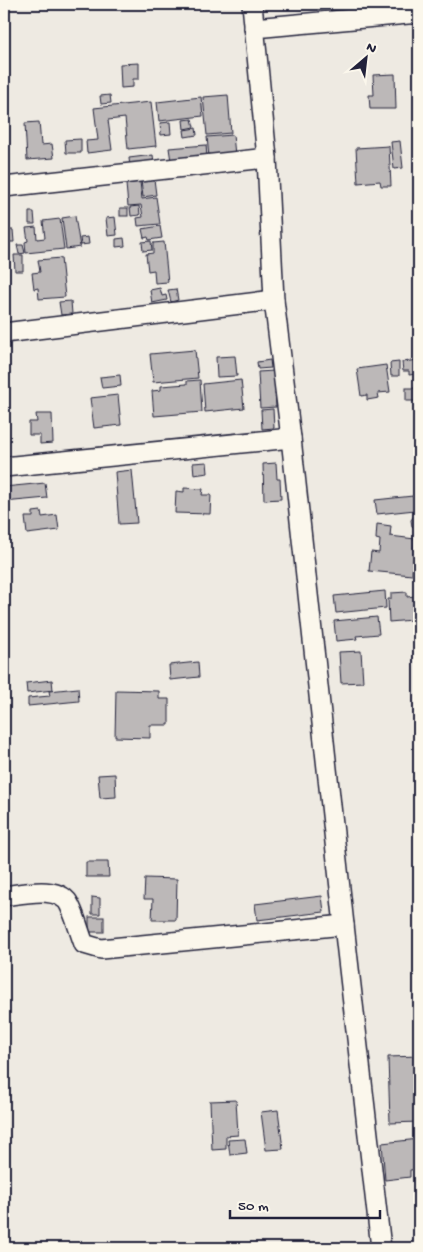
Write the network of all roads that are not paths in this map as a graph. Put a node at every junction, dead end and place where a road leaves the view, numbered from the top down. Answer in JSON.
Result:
{"nodes":[{"id":1,"x":252,"y":4,"type":"edge"},
{"id":2,"x":419,"y":13,"type":"edge"},
{"id":3,"x":254,"y":28,"type":"junction"},
{"id":4,"x":266,"y":158,"type":"junction"},
{"id":5,"x":4,"y":187,"type":"edge"},
{"id":6,"x":274,"y":300,"type":"junction"},
{"id":7,"x":4,"y":333,"type":"edge"},
{"id":8,"x":291,"y":438,"type":"junction"},
{"id":9,"x":4,"y":467,"type":"edge"},
{"id":10,"x":4,"y":896,"type":"edge"},
{"id":11,"x":344,"y":925,"type":"junction"},
{"id":12,"x":381,"y":1248,"type":"edge"}],
"edges":[{"from":1,"to":3,"type":"street"},
{"from":2,"to":3,"type":"street"},
{"from":3,"to":4,"type":"street"},
{"from":4,"to":5,"type":"street"},
{"from":4,"to":6,"type":"street"},
{"from":6,"to":7,"type":"street"},
{"from":6,"to":8,"type":"street"},
{"from":8,"to":9,"type":"street"},
{"from":8,"to":11,"type":"street"},
{"from":10,"to":11,"type":"street"},
{"from":11,"to":12,"type":"street"}]}
